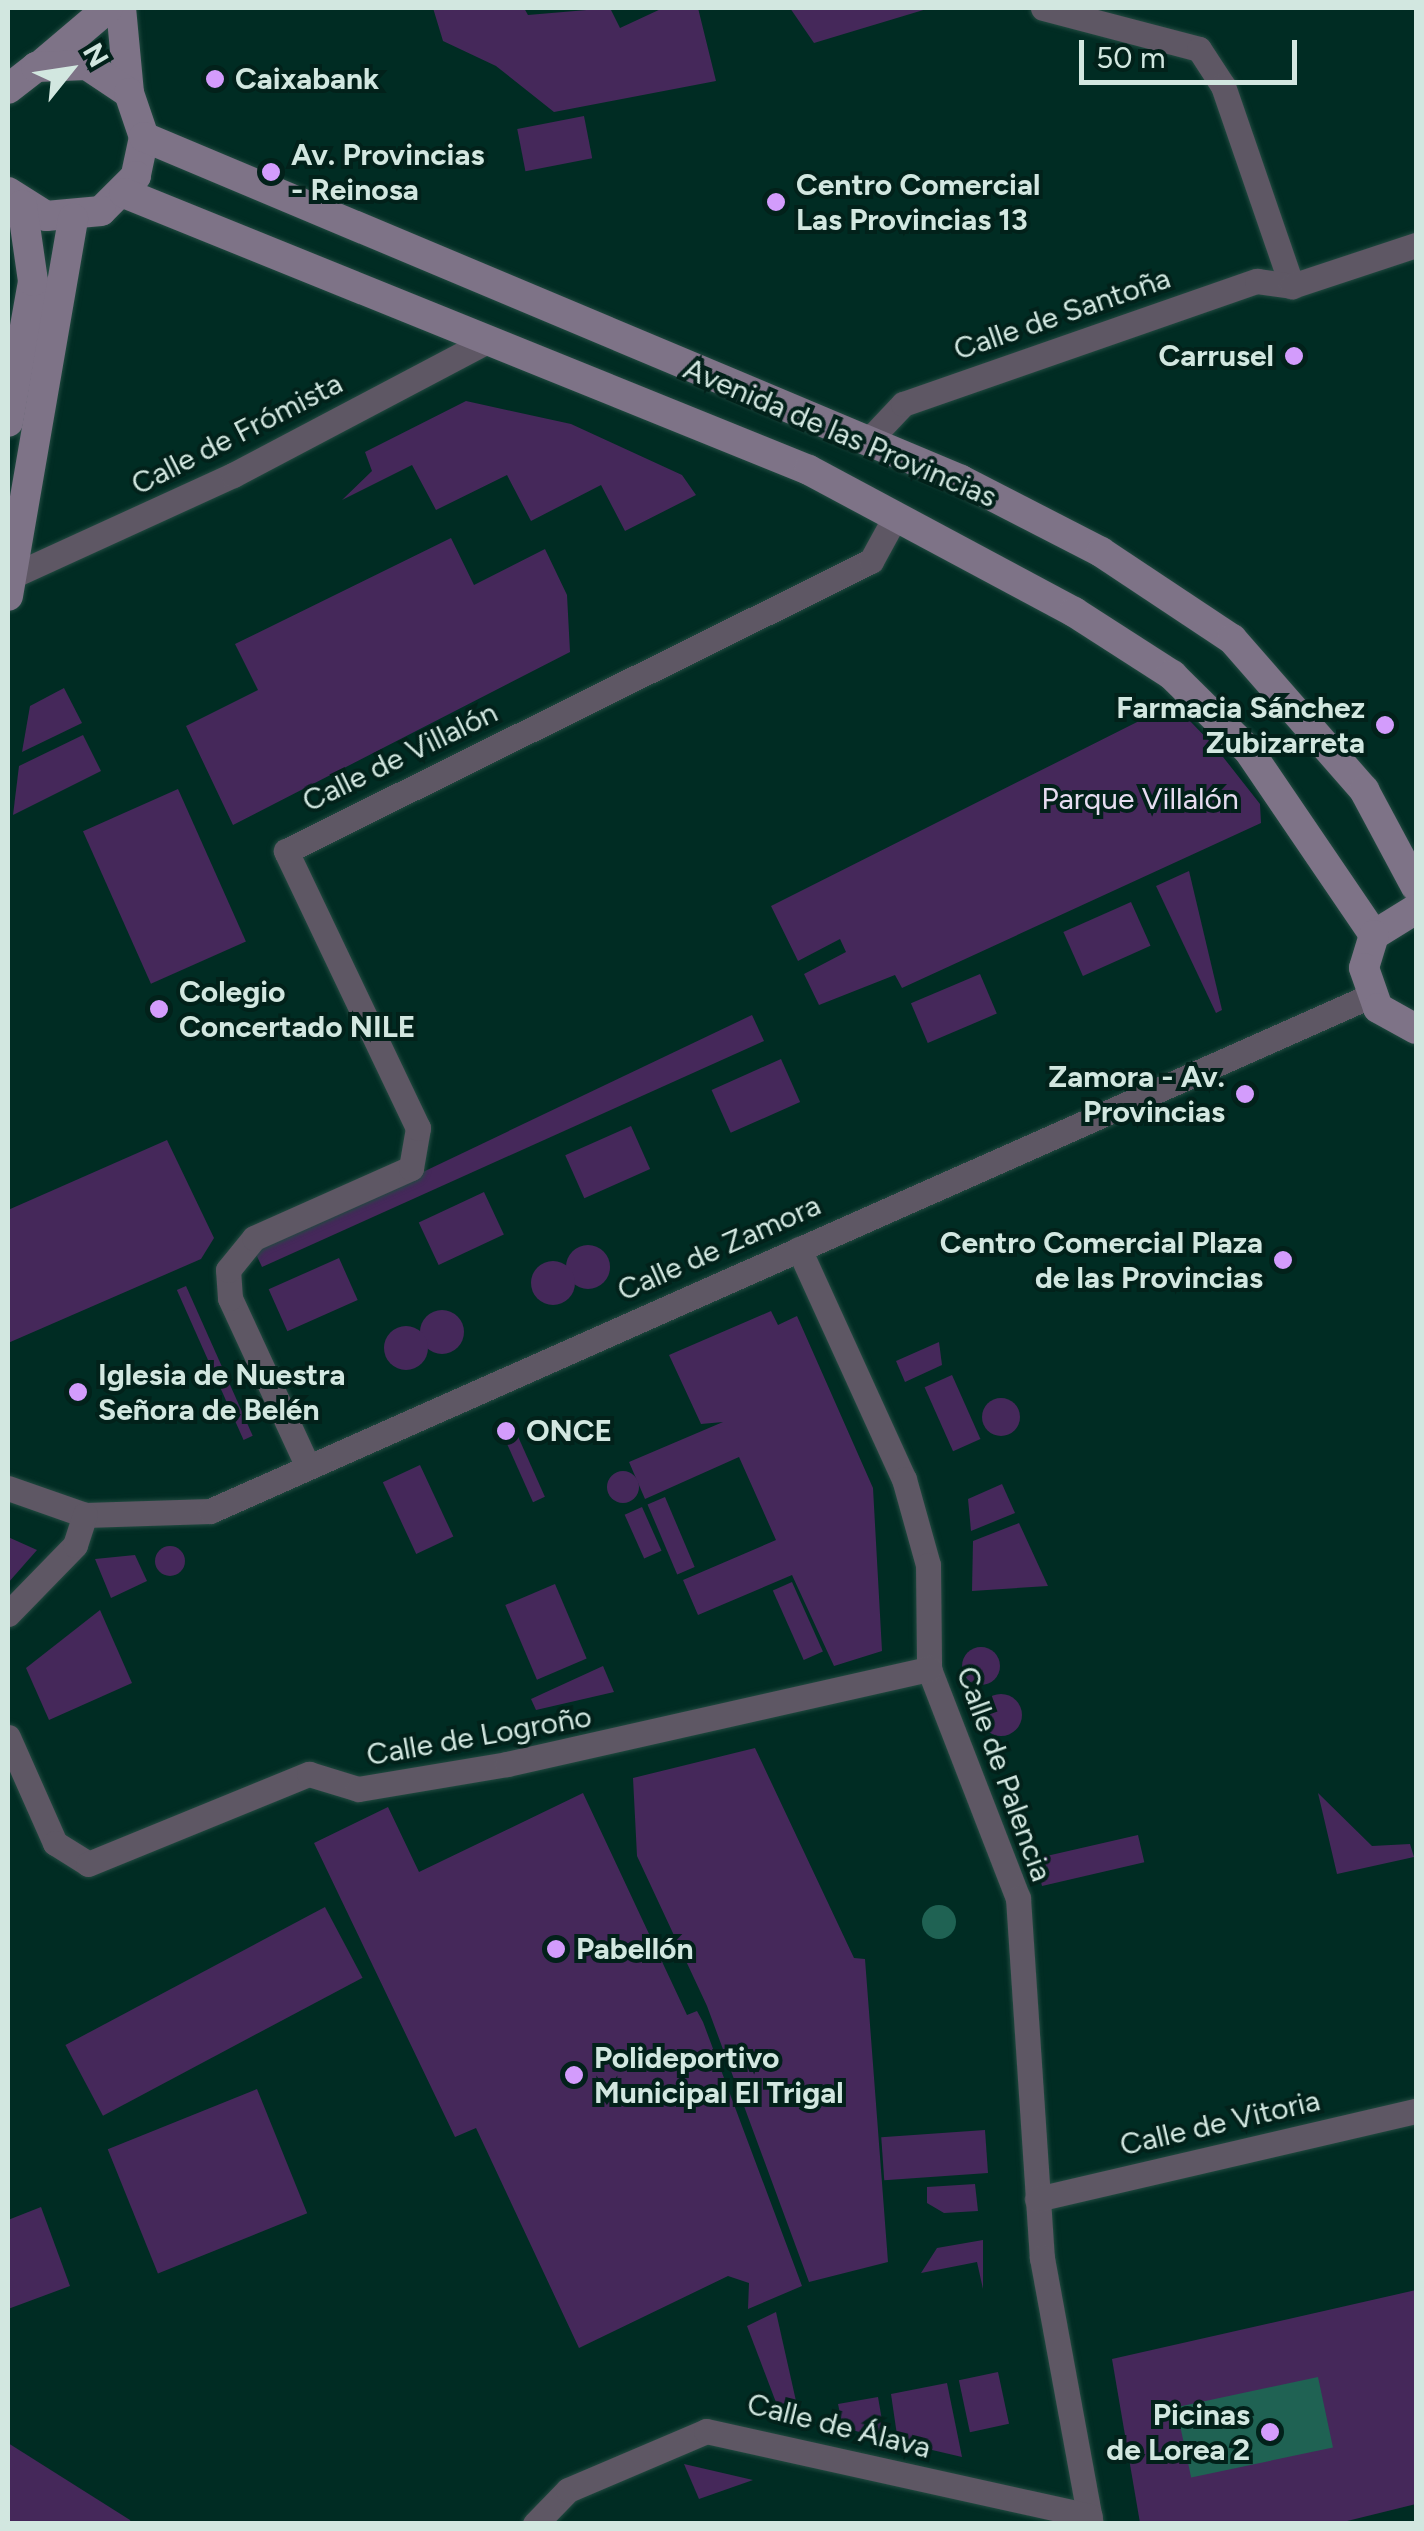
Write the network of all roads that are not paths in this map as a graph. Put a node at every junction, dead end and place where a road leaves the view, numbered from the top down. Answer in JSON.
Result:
{"nodes":[{"id":1,"x":108,"y":8,"type":"edge"},
{"id":2,"x":122,"y":8,"type":"edge"},
{"id":3,"x":1042,"y":8,"type":"edge"},
{"id":4,"x":36,"y":67,"type":"junction"},
{"id":5,"x":8,"y":89,"type":"edge"},
{"id":6,"x":129,"y":93,"type":"junction"},
{"id":7,"x":144,"y":137,"type":"junction"},
{"id":8,"x":124,"y":193,"type":"junction"},
{"id":9,"x":14,"y":198,"type":"edge"},
{"id":10,"x":73,"y":219,"type":"junction"},
{"id":11,"x":1416,"y":245,"type":"edge"},
{"id":12,"x":1292,"y":286,"type":"junction"},
{"id":13,"x":489,"y":340,"type":"junction"},
{"id":14,"x":8,"y":422,"type":"edge"},
{"id":15,"x":868,"y":442,"type":"junction"},
{"id":16,"x":894,"y":518,"type":"junction"},
{"id":17,"x":9,"y":586,"type":"edge"},
{"id":18,"x":1416,"y":887,"type":"edge"},
{"id":19,"x":1416,"y":909,"type":"edge"},
{"id":20,"x":1374,"y":936,"type":"junction"},
{"id":21,"x":1370,"y":996,"type":"junction"},
{"id":22,"x":1416,"y":1030,"type":"edge"},
{"id":23,"x":800,"y":1249,"type":"junction"},
{"id":24,"x":308,"y":1467,"type":"junction"},
{"id":25,"x":8,"y":1488,"type":"edge"},
{"id":26,"x":85,"y":1516,"type":"junction"},
{"id":27,"x":8,"y":1614,"type":"edge"},
{"id":28,"x":929,"y":1669,"type":"junction"},
{"id":29,"x":8,"y":1737,"type":"edge"},
{"id":30,"x":1416,"y":2111,"type":"edge"},
{"id":31,"x":1037,"y":2198,"type":"junction"},
{"id":32,"x":1090,"y":2520,"type":"edge"},
{"id":33,"x":535,"y":2524,"type":"edge"}],
"edges":[{"from":1,"to":4,"type":"main road"},
{"from":2,"to":6,"type":"main road"},
{"from":3,"to":12,"type":"street"},
{"from":4,"to":5,"type":"main road"},
{"from":4,"to":6,"type":"main road"},
{"from":6,"to":7,"type":"main road"},
{"from":7,"to":8,"type":"main road"},
{"from":7,"to":15,"type":"main road","name":"Avenida de las Provincias"},
{"from":8,"to":10,"type":"main road"},
{"from":8,"to":13,"type":"main road","name":"Avenida de las Provincias"},
{"from":9,"to":10,"type":"main road"},
{"from":9,"to":14,"type":"main road"},
{"from":10,"to":17,"type":"main road"},
{"from":11,"to":12,"type":"street","name":"Calle de Santoña"},
{"from":12,"to":15,"type":"street","name":"Calle de Santoña"},
{"from":13,"to":16,"type":"main road","name":"Avenida de las Provincias"},
{"from":13,"to":17,"type":"street","name":"Calle de Frómista"},
{"from":15,"to":18,"type":"main road","name":"Avenida de las Provincias"},
{"from":16,"to":20,"type":"main road","name":"Avenida de las Provincias"},
{"from":16,"to":24,"type":"street","name":"Calle de Villalón"},
{"from":19,"to":20,"type":"main road"},
{"from":20,"to":21,"type":"main road"},
{"from":21,"to":22,"type":"main road"},
{"from":21,"to":23,"type":"street","name":"Calle de Zamora"},
{"from":23,"to":24,"type":"street","name":"Calle de Zamora"},
{"from":23,"to":28,"type":"street","name":"Calle de Palencia"},
{"from":24,"to":26,"type":"street","name":"Calle de Zamora"},
{"from":25,"to":26,"type":"street","name":"Calle de Zamora"},
{"from":26,"to":27,"type":"street"},
{"from":28,"to":29,"type":"street","name":"Calle de Logroño"},
{"from":28,"to":31,"type":"street","name":"Calle de Palencia"},
{"from":30,"to":31,"type":"street","name":"Calle de Vitoria"},
{"from":31,"to":32,"type":"street","name":"Calle de Palencia"},
{"from":32,"to":33,"type":"street","name":"Calle de Álava"}]}
